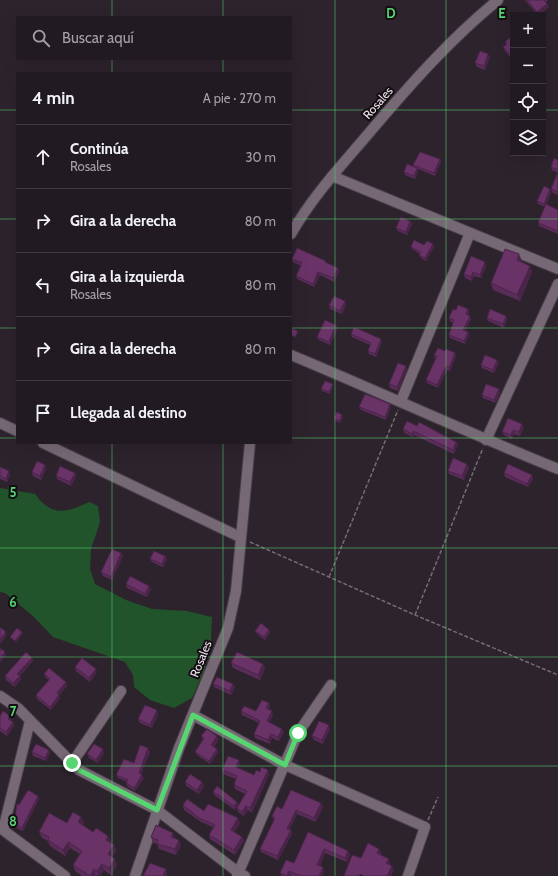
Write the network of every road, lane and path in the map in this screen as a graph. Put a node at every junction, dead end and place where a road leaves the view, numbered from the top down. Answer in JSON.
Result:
{"nodes":[{"id":1,"x":498,"y":0,"type":"edge"},
{"id":2,"x":332,"y":176,"type":"junction"},
{"id":3,"x":292,"y":232,"type":"edge"},
{"id":4,"x":470,"y":233,"type":"junction"},
{"id":5,"x":558,"y":269,"type":"edge"},
{"id":6,"x":558,"y":284,"type":"edge"},
{"id":7,"x":292,"y":355,"type":"edge"},
{"id":8,"x":401,"y":401,"type":"junction"},
{"id":9,"x":0,"y":423,"type":"edge"},
{"id":10,"x":16,"y":431,"type":"edge"},
{"id":11,"x":486,"y":440,"type":"junction"},
{"id":12,"x":45,"y":444,"type":"edge"},
{"id":13,"x":250,"y":444,"type":"edge"},
{"id":14,"x":558,"y":469,"type":"edge"},
{"id":15,"x":240,"y":538,"type":"junction"},
{"id":16,"x":329,"y":577,"type":"junction"},
{"id":17,"x":415,"y":615,"type":"junction"},
{"id":18,"x":558,"y":675,"type":"edge"},
{"id":19,"x":331,"y":685,"type":"dead end"},
{"id":20,"x":121,"y":691,"type":"dead end"},
{"id":21,"x":0,"y":696,"type":"edge"},
{"id":22,"x":193,"y":715,"type":"junction"},
{"id":23,"x":30,"y":721,"type":"junction"},
{"id":24,"x":72,"y":763,"type":"junction"},
{"id":25,"x":285,"y":765,"type":"junction"},
{"id":26,"x":438,"y":798,"type":"dead end"},
{"id":27,"x":157,"y":810,"type":"junction"},
{"id":28,"x":425,"y":827,"type":"junction"},
{"id":29,"x":240,"y":875,"type":"edge"},
{"id":30,"x":65,"y":876,"type":"edge"},
{"id":31,"x":135,"y":876,"type":"edge"},
{"id":32,"x":408,"y":876,"type":"edge"}],
"edges":[{"from":1,"to":2,"type":"street","name":"Rosales"},
{"from":2,"to":3,"type":"street","name":"Rosales"},
{"from":2,"to":4,"type":"street"},
{"from":4,"to":5,"type":"street"},
{"from":4,"to":8,"type":"street"},
{"from":6,"to":11,"type":"street"},
{"from":7,"to":8,"type":"street"},
{"from":8,"to":11,"type":"street"},
{"from":8,"to":16,"type":"path"},
{"from":9,"to":10,"type":"street"},
{"from":11,"to":14,"type":"street"},
{"from":11,"to":17,"type":"path"},
{"from":12,"to":15,"type":"street"},
{"from":13,"to":15,"type":"street","name":"Rosales"},
{"from":15,"to":16,"type":"path"},
{"from":15,"to":22,"type":"street","name":"Rosales"},
{"from":16,"to":17,"type":"path"},
{"from":17,"to":18,"type":"path"},
{"from":19,"to":25,"type":"street"},
{"from":20,"to":24,"type":"street"},
{"from":21,"to":23,"type":"street"},
{"from":22,"to":25,"type":"street"},
{"from":22,"to":27,"type":"street","name":"Rosales"},
{"from":23,"to":24,"type":"street"},
{"from":23,"to":30,"type":"street"},
{"from":24,"to":27,"type":"street"},
{"from":25,"to":28,"type":"street"},
{"from":25,"to":29,"type":"street"},
{"from":26,"to":28,"type":"path"},
{"from":27,"to":29,"type":"street"},
{"from":27,"to":31,"type":"street","name":"Rosales"},
{"from":28,"to":32,"type":"street"}]}
